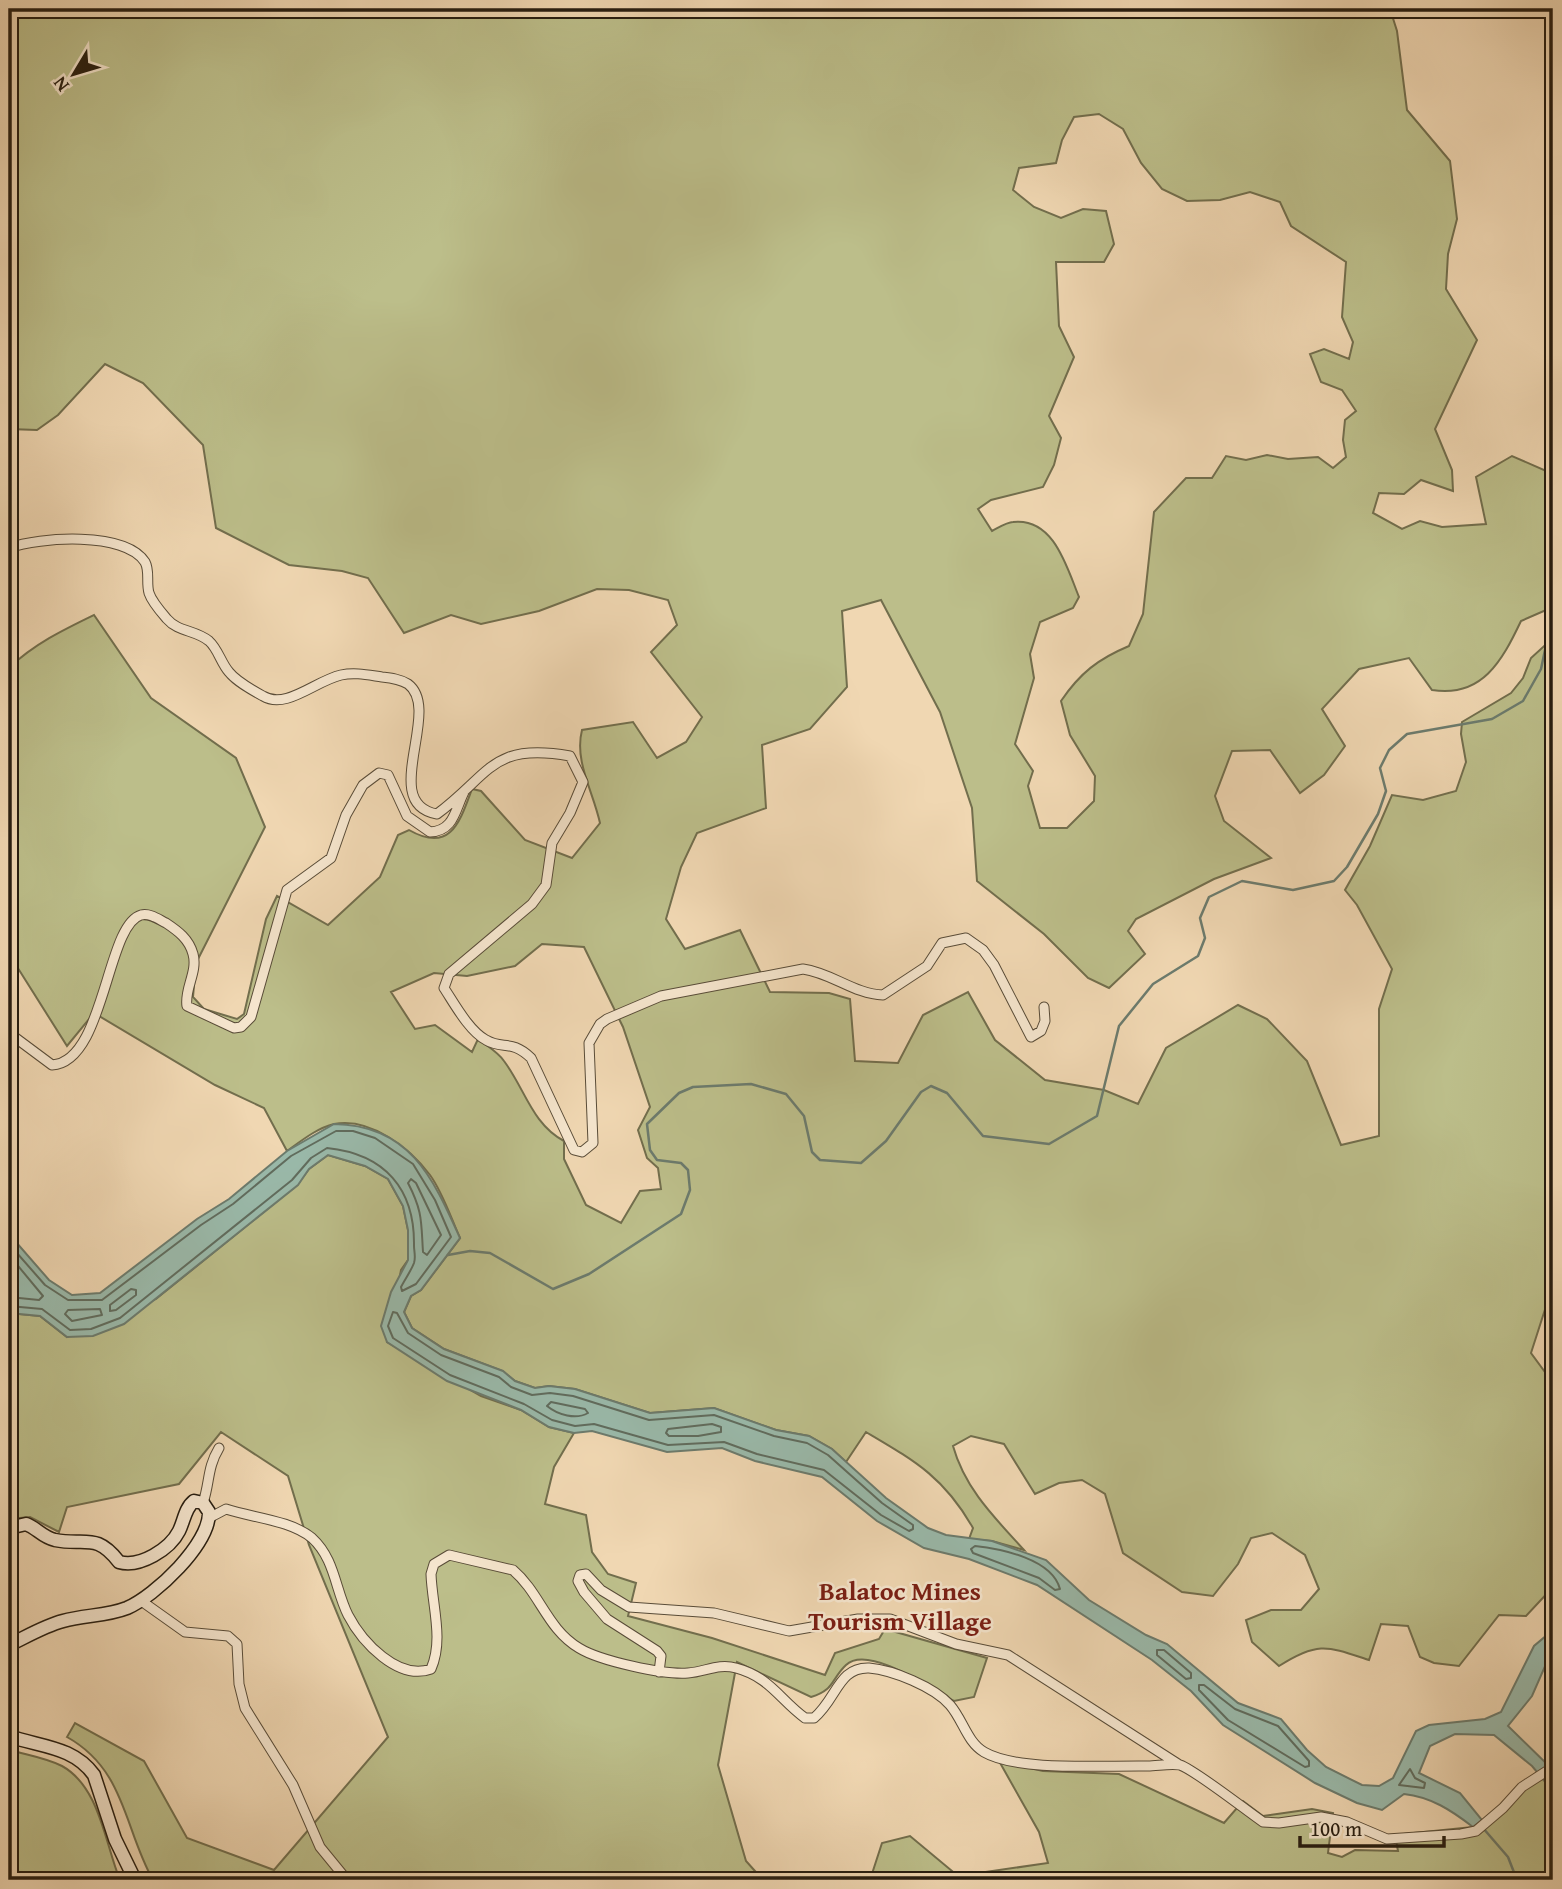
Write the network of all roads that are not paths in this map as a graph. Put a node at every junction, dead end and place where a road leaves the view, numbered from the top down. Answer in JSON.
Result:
{"nodes":[{"id":1,"x":9,"y":548,"type":"edge"},
{"id":2,"x":468,"y":784,"type":"junction"},
{"id":3,"x":1044,"y":1007,"type":"dead end"},
{"id":4,"x":9,"y":1033,"type":"edge"},
{"id":5,"x":219,"y":1448,"type":"dead end"},
{"id":6,"x":207,"y":1511,"type":"junction"},
{"id":7,"x":9,"y":1528,"type":"edge"},
{"id":8,"x":140,"y":1600,"type":"junction"},
{"id":9,"x":9,"y":1645,"type":"edge"},
{"id":10,"x":659,"y":1672,"type":"junction"},
{"id":11,"x":9,"y":1736,"type":"edge"},
{"id":12,"x":1179,"y":1765,"type":"junction"},
{"id":13,"x":1553,"y":1768,"type":"edge"},
{"id":14,"x":135,"y":1880,"type":"edge"},
{"id":15,"x":347,"y":1880,"type":"edge"}],
"edges":[{"from":1,"to":2,"type":"street"},
{"from":2,"to":3,"type":"street"},
{"from":2,"to":4,"type":"street"},
{"from":5,"to":6,"type":"street"},
{"from":6,"to":7,"type":"main road"},
{"from":6,"to":8,"type":"main road"},
{"from":6,"to":10,"type":"street"},
{"from":8,"to":9,"type":"main road"},
{"from":8,"to":15,"type":"street"},
{"from":10,"to":12,"type":"street"},
{"from":10,"to":12,"type":"street"},
{"from":11,"to":14,"type":"main road"},
{"from":12,"to":13,"type":"street"}]}
